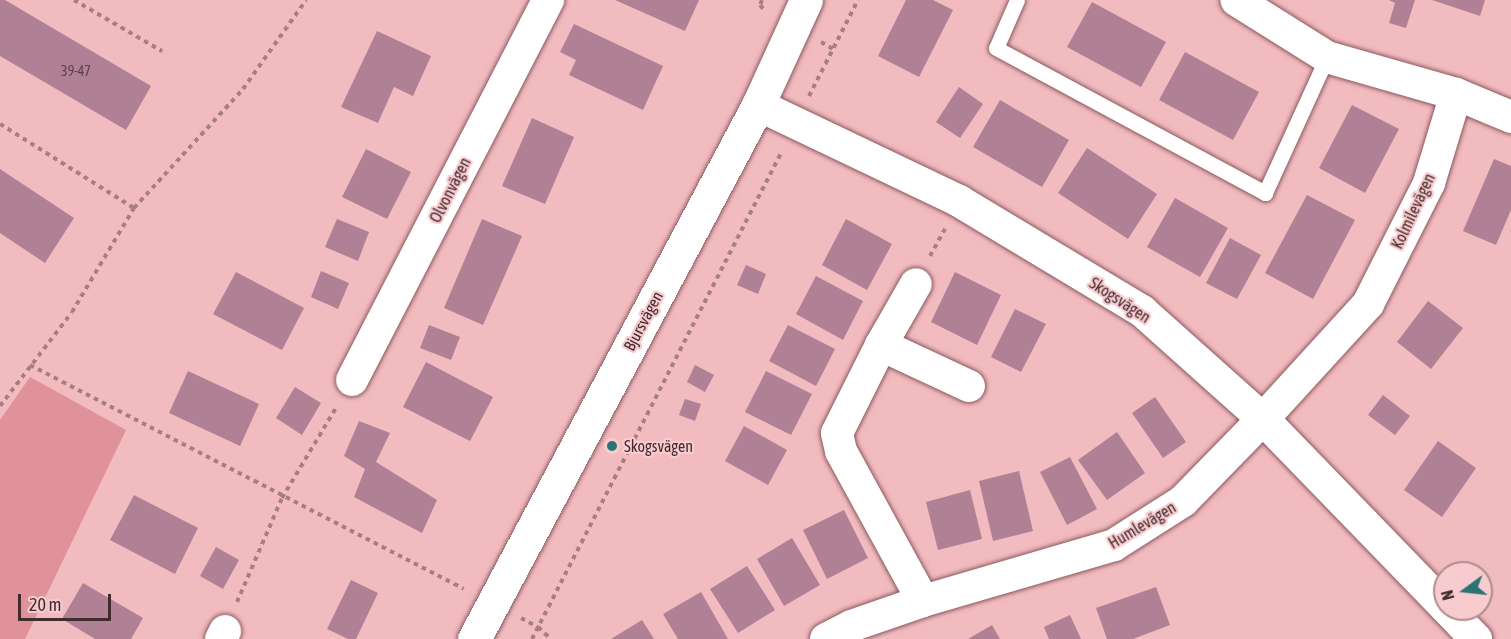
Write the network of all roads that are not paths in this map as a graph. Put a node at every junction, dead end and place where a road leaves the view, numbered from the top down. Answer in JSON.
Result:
{"nodes":[{"id":1,"x":548,"y":0,"type":"edge"},
{"id":2,"x":806,"y":0,"type":"edge"},
{"id":3,"x":1017,"y":0,"type":"edge"},
{"id":4,"x":1236,"y":0,"type":"edge"},
{"id":5,"x":1327,"y":57,"type":"junction"},
{"id":6,"x":1456,"y":94,"type":"junction"},
{"id":7,"x":758,"y":105,"type":"junction"},
{"id":8,"x":1511,"y":117,"type":"edge"},
{"id":9,"x":916,"y":284,"type":"road end"},
{"id":10,"x":881,"y":345,"type":"junction"},
{"id":11,"x":352,"y":380,"type":"road end"},
{"id":12,"x":969,"y":387,"type":"dead end"},
{"id":13,"x":1263,"y":419,"type":"junction"},
{"id":14,"x":1433,"y":595,"type":"edge"},
{"id":15,"x":923,"y":601,"type":"junction"},
{"id":16,"x":1459,"y":621,"type":"edge"},
{"id":17,"x":474,"y":639,"type":"edge"},
{"id":18,"x":826,"y":639,"type":"edge"},
{"id":19,"x":1476,"y":639,"type":"edge"}],
"edges":[{"from":1,"to":11,"type":"street","name":"Olvonvägen"},
{"from":2,"to":7,"type":"street","name":"Bjursvägen"},
{"from":3,"to":5,"type":"lane"},
{"from":4,"to":5,"type":"street"},
{"from":5,"to":6,"type":"street"},
{"from":6,"to":8,"type":"street"},
{"from":6,"to":13,"type":"street","name":"Kolmilevägen"},
{"from":7,"to":13,"type":"street","name":"Skogsvägen"},
{"from":7,"to":17,"type":"street","name":"Bjursvägen"},
{"from":9,"to":10,"type":"street"},
{"from":10,"to":12,"type":"street"},
{"from":10,"to":15,"type":"street"},
{"from":13,"to":14,"type":"street","name":"Skogsvägen"},
{"from":13,"to":15,"type":"street","name":"Humlevägen"},
{"from":15,"to":18,"type":"street","name":"Humlevägen"},
{"from":16,"to":19,"type":"street","name":"Skogsvägen"}]}
